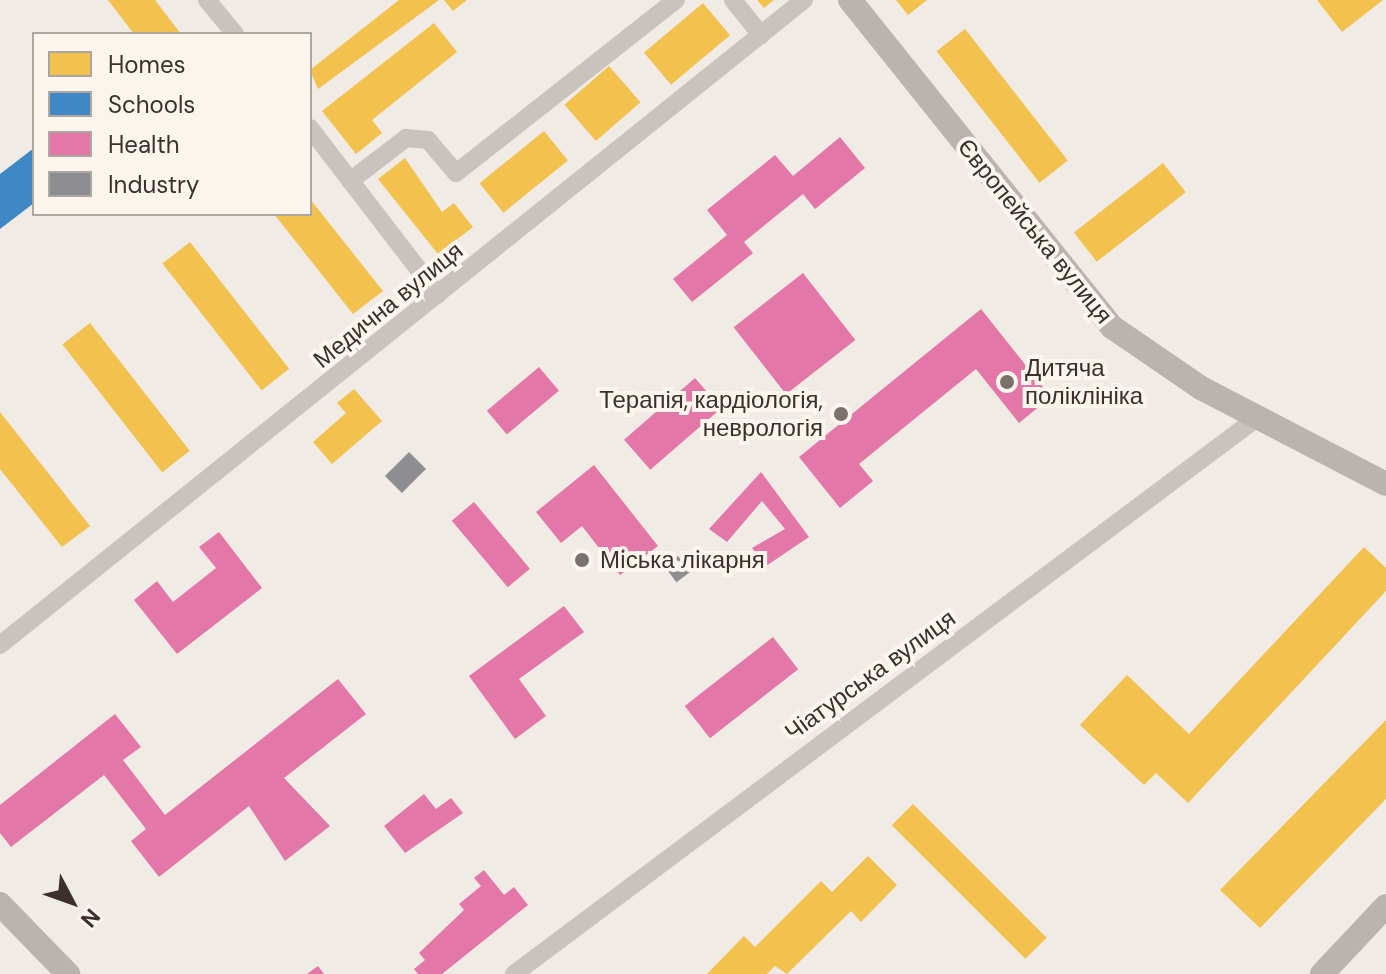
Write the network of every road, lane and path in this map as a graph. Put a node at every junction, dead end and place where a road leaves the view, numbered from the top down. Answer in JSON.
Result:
{"nodes":[{"id":1,"x":207,"y":0,"type":"edge"},
{"id":2,"x":676,"y":0,"type":"edge"},
{"id":3,"x":733,"y":0,"type":"edge"},
{"id":4,"x":804,"y":0,"type":"edge"},
{"id":5,"x":850,"y":0,"type":"edge"},
{"id":6,"x":233,"y":32,"type":"edge"},
{"id":7,"x":761,"y":35,"type":"junction"},
{"id":8,"x":312,"y":131,"type":"edge"},
{"id":9,"x":350,"y":181,"type":"junction"},
{"id":10,"x":438,"y":295,"type":"junction"},
{"id":11,"x":1257,"y":418,"type":"junction"},
{"id":12,"x":1386,"y":484,"type":"edge"},
{"id":13,"x":0,"y":645,"type":"edge"},
{"id":14,"x":0,"y":904,"type":"edge"},
{"id":15,"x":1386,"y":906,"type":"edge"},
{"id":16,"x":68,"y":974,"type":"edge"},
{"id":17,"x":514,"y":974,"type":"edge"},
{"id":18,"x":1322,"y":974,"type":"edge"}],
"edges":[{"from":1,"to":6,"type":"street"},
{"from":2,"to":9,"type":"street"},
{"from":3,"to":7,"type":"street"},
{"from":4,"to":7,"type":"street","name":"Медична вулиця"},
{"from":5,"to":11,"type":"street","name":"Європейська вулиця"},
{"from":7,"to":10,"type":"street","name":"Медична вулиця"},
{"from":8,"to":9,"type":"street"},
{"from":9,"to":10,"type":"street"},
{"from":10,"to":13,"type":"street","name":"Медична вулиця"},
{"from":11,"to":12,"type":"street","name":"Європейська вулиця"},
{"from":11,"to":17,"type":"street","name":"Чіатурська вулиця"},
{"from":14,"to":16,"type":"street"},
{"from":15,"to":18,"type":"street"}]}
